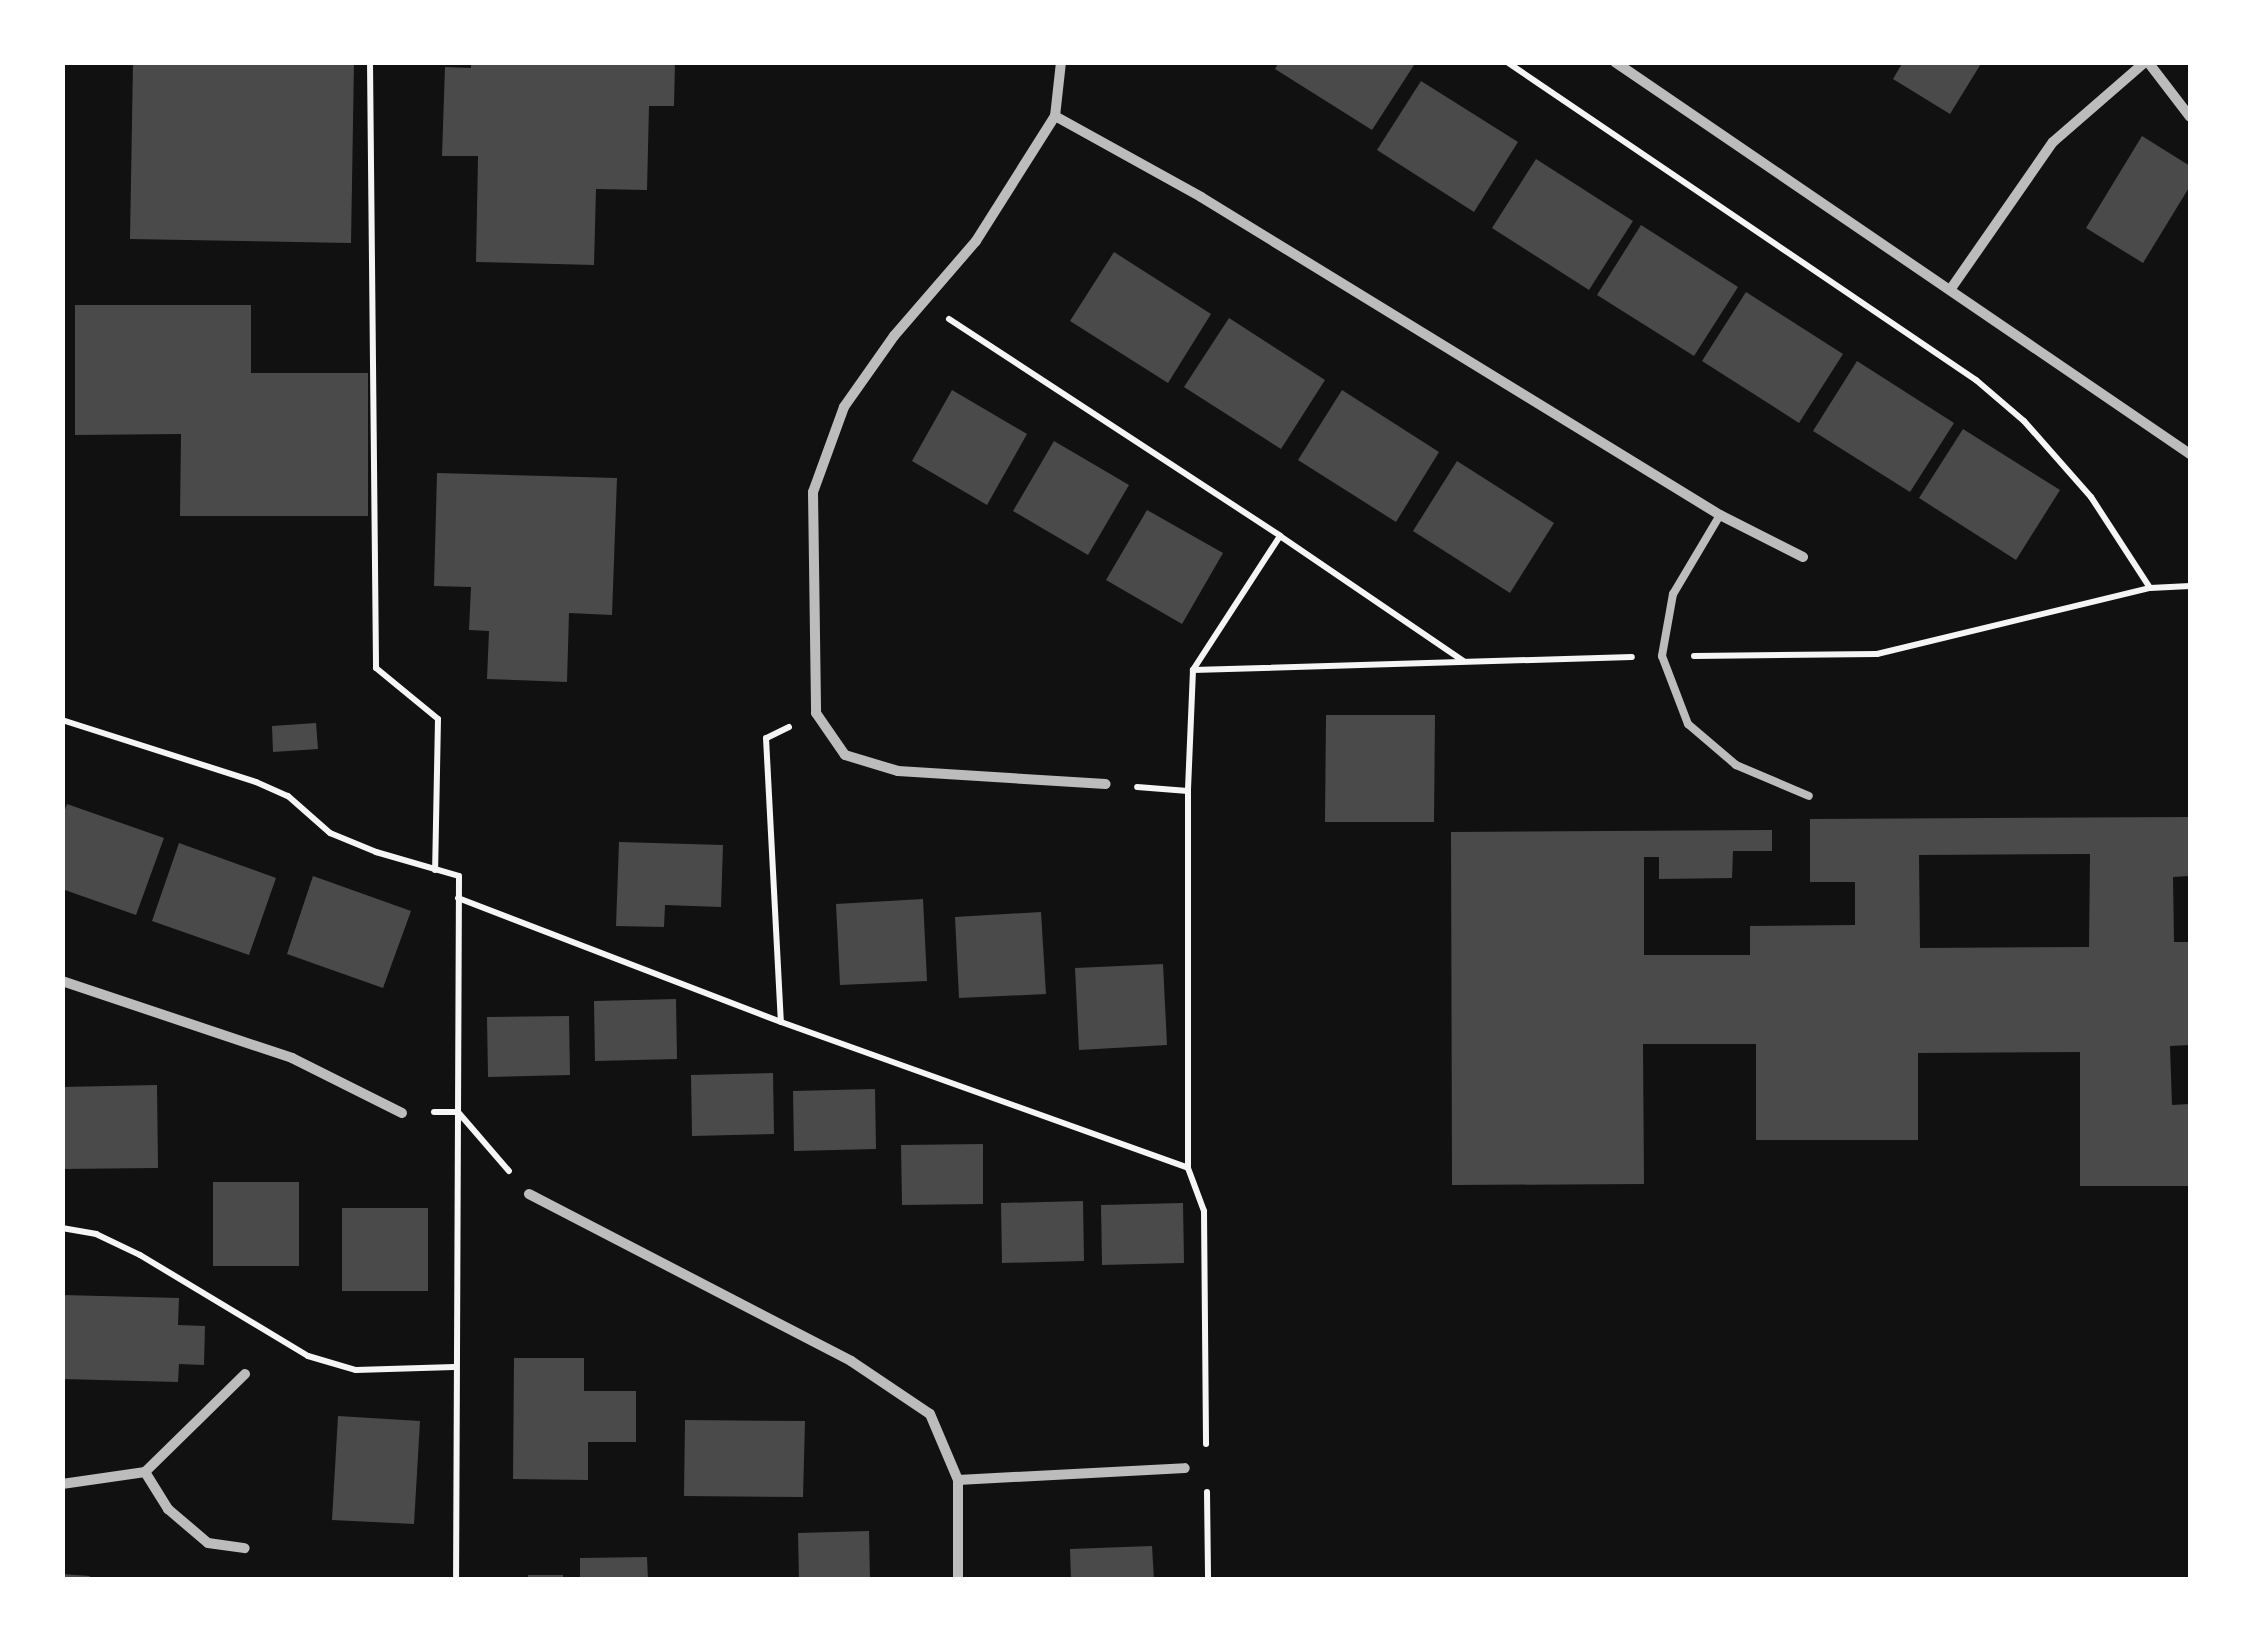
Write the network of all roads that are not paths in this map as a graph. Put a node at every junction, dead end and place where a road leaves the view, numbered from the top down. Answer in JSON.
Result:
{"nodes":[{"id":1,"x":1061,"y":62,"type":"edge"},
{"id":2,"x":1615,"y":62,"type":"edge"},
{"id":3,"x":2146,"y":62,"type":"edge"},
{"id":4,"x":1056,"y":116,"type":"junction"},
{"id":5,"x":2190,"y":117,"type":"edge"},
{"id":6,"x":1950,"y":290,"type":"junction"},
{"id":7,"x":2190,"y":454,"type":"edge"},
{"id":8,"x":1720,"y":515,"type":"junction"},
{"id":9,"x":1804,"y":557,"type":"dead end"},
{"id":10,"x":1106,"y":784,"type":"road end"},
{"id":11,"x":1809,"y":796,"type":"dead end"},
{"id":12,"x":62,"y":981,"type":"edge"},
{"id":13,"x":402,"y":1112,"type":"road end"},
{"id":14,"x":529,"y":1194,"type":"road end"},
{"id":15,"x":245,"y":1374,"type":"dead end"},
{"id":16,"x":1186,"y":1468,"type":"dead end"},
{"id":17,"x":145,"y":1472,"type":"junction"},
{"id":18,"x":958,"y":1480,"type":"junction"},
{"id":19,"x":62,"y":1484,"type":"edge"},
{"id":20,"x":245,"y":1548,"type":"dead end"},
{"id":21,"x":958,"y":1580,"type":"edge"}],
"edges":[{"from":1,"to":4,"type":"street"},
{"from":2,"to":6,"type":"street"},
{"from":3,"to":5,"type":"street"},
{"from":3,"to":6,"type":"street"},
{"from":4,"to":8,"type":"street"},
{"from":4,"to":10,"type":"street"},
{"from":6,"to":7,"type":"street"},
{"from":8,"to":9,"type":"street"},
{"from":8,"to":11,"type":"lane"},
{"from":12,"to":13,"type":"street"},
{"from":14,"to":18,"type":"street"},
{"from":15,"to":17,"type":"street"},
{"from":16,"to":18,"type":"street"},
{"from":17,"to":19,"type":"street"},
{"from":17,"to":20,"type":"street"},
{"from":18,"to":21,"type":"street"}]}
